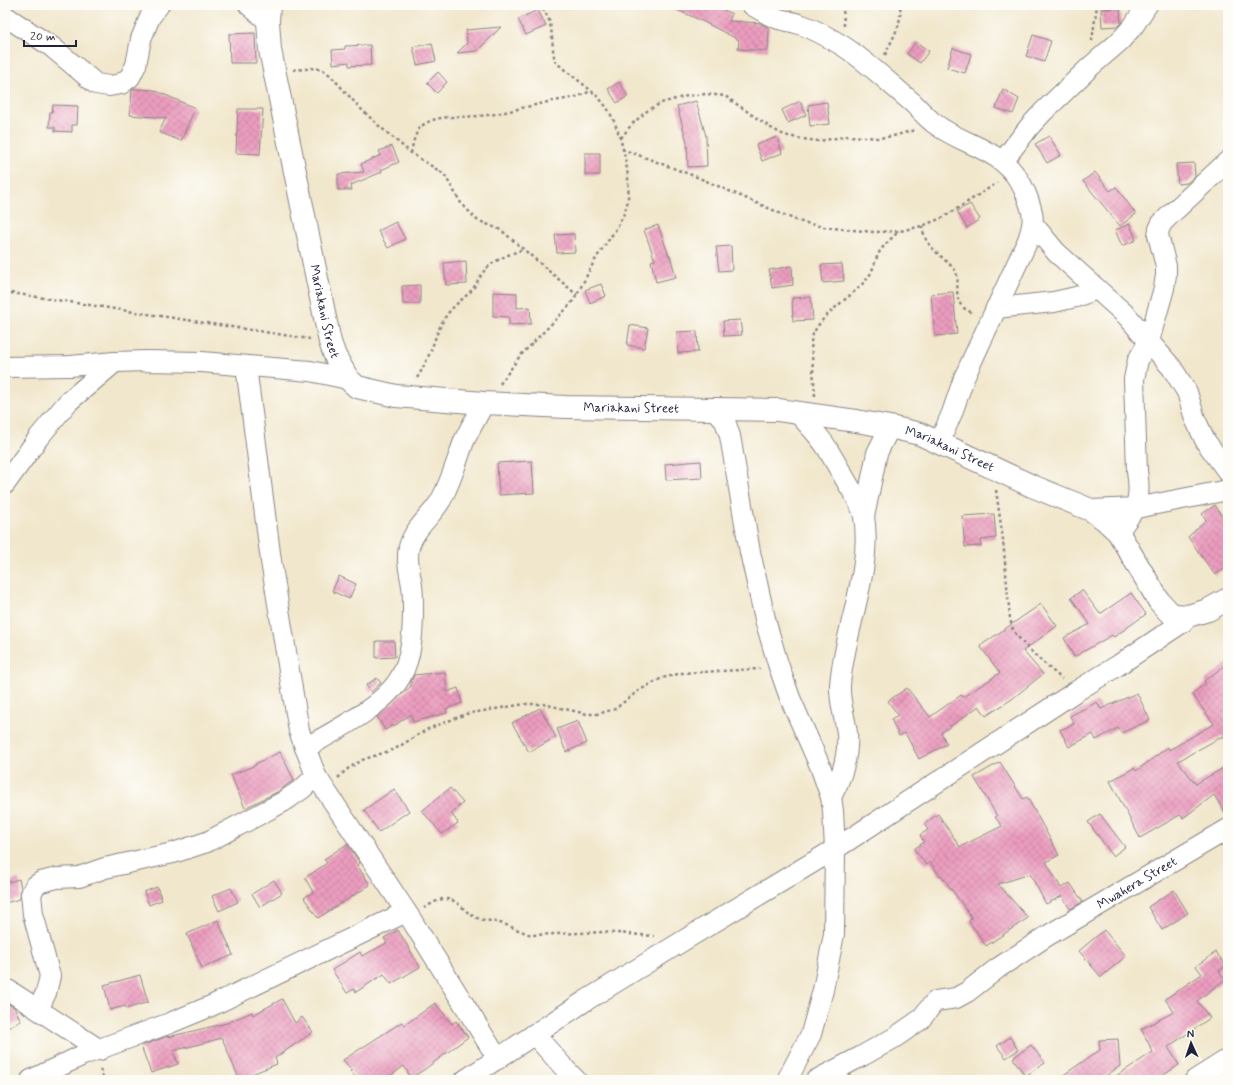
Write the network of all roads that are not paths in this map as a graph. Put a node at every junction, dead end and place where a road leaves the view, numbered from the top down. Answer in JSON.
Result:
{"nodes":[{"id":1,"x":159,"y":5,"type":"edge"},
{"id":2,"x":249,"y":5,"type":"edge"},
{"id":3,"x":752,"y":5,"type":"edge"},
{"id":4,"x":1147,"y":5,"type":"edge"},
{"id":5,"x":269,"y":13,"type":"edge"},
{"id":6,"x":5,"y":16,"type":"edge"},
{"id":7,"x":1228,"y":161,"type":"edge"},
{"id":8,"x":1009,"y":167,"type":"junction"},
{"id":9,"x":1033,"y":224,"type":"junction"},
{"id":10,"x":1097,"y":289,"type":"junction"},
{"id":11,"x":995,"y":311,"type":"junction"},
{"id":12,"x":1149,"y":341,"type":"junction"},
{"id":13,"x":115,"y":362,"type":"junction"},
{"id":14,"x":5,"y":366,"type":"edge"},
{"id":15,"x":246,"y":366,"type":"junction"},
{"id":16,"x":348,"y":379,"type":"junction"},
{"id":17,"x":484,"y":403,"type":"junction"},
{"id":18,"x":714,"y":410,"type":"junction"},
{"id":19,"x":807,"y":414,"type":"junction"},
{"id":20,"x":890,"y":427,"type":"junction"},
{"id":21,"x":939,"y":443,"type":"junction"},
{"id":22,"x":1228,"y":472,"type":"edge"},
{"id":23,"x":5,"y":484,"type":"edge"},
{"id":24,"x":1228,"y":490,"type":"edge"},
{"id":25,"x":1136,"y":508,"type":"junction"},
{"id":26,"x":1091,"y":510,"type":"junction"},
{"id":27,"x":864,"y":517,"type":"junction"},
{"id":28,"x":1118,"y":532,"type":"junction"},
{"id":29,"x":1228,"y":599,"type":"edge"},
{"id":30,"x":1188,"y":616,"type":"junction"},
{"id":31,"x":305,"y":748,"type":"junction"},
{"id":32,"x":321,"y":783,"type":"junction"},
{"id":33,"x":831,"y":797,"type":"junction"},
{"id":34,"x":1228,"y":829,"type":"edge"},
{"id":35,"x":835,"y":849,"type":"junction"},
{"id":36,"x":407,"y":914,"type":"junction"},
{"id":37,"x":5,"y":988,"type":"edge"},
{"id":38,"x":38,"y":1009,"type":"junction"},
{"id":39,"x":534,"y":1034,"type":"junction"},
{"id":40,"x":100,"y":1050,"type":"junction"},
{"id":41,"x":498,"y":1059,"type":"junction"},
{"id":42,"x":1228,"y":1059,"type":"edge"},
{"id":43,"x":31,"y":1080,"type":"edge"},
{"id":44,"x":465,"y":1080,"type":"edge"},
{"id":45,"x":576,"y":1080,"type":"edge"},
{"id":46,"x":787,"y":1080,"type":"edge"},
{"id":47,"x":816,"y":1080,"type":"edge"},
{"id":48,"x":1195,"y":1080,"type":"edge"}],
"edges":[{"from":1,"to":6,"type":"street"},
{"from":2,"to":5,"type":"street"},
{"from":3,"to":8,"type":"street"},
{"from":4,"to":8,"type":"street"},
{"from":5,"to":16,"type":"street","name":"Mariakani Street"},
{"from":7,"to":12,"type":"street"},
{"from":8,"to":9,"type":"street"},
{"from":9,"to":10,"type":"street"},
{"from":9,"to":11,"type":"street"},
{"from":10,"to":11,"type":"street"},
{"from":10,"to":12,"type":"street"},
{"from":11,"to":21,"type":"street"},
{"from":12,"to":22,"type":"street"},
{"from":12,"to":25,"type":"street"},
{"from":13,"to":14,"type":"street"},
{"from":13,"to":15,"type":"street"},
{"from":13,"to":23,"type":"street"},
{"from":15,"to":16,"type":"street"},
{"from":15,"to":31,"type":"street"},
{"from":16,"to":17,"type":"street","name":"Mariakani Street"},
{"from":17,"to":18,"type":"street","name":"Mariakani Street"},
{"from":17,"to":31,"type":"street"},
{"from":18,"to":19,"type":"street","name":"Mariakani Street"},
{"from":18,"to":33,"type":"street"},
{"from":19,"to":20,"type":"street","name":"Mariakani Street"},
{"from":19,"to":27,"type":"street"},
{"from":20,"to":21,"type":"street","name":"Mariakani Street"},
{"from":20,"to":27,"type":"street"},
{"from":21,"to":26,"type":"street","name":"Mariakani Street"},
{"from":24,"to":25,"type":"street"},
{"from":25,"to":26,"type":"street"},
{"from":25,"to":28,"type":"street"},
{"from":26,"to":28,"type":"street","name":"Mariakani Street"},
{"from":27,"to":33,"type":"street"},
{"from":28,"to":30,"type":"street","name":"Mariakani Street"},
{"from":29,"to":30,"type":"street","name":"Mariakani Street"},
{"from":30,"to":35,"type":"street"},
{"from":31,"to":32,"type":"street"},
{"from":32,"to":36,"type":"street"},
{"from":32,"to":38,"type":"street"},
{"from":33,"to":35,"type":"street"},
{"from":34,"to":47,"type":"street","name":"Mwahera Street"},
{"from":35,"to":39,"type":"street"},
{"from":35,"to":46,"type":"street"},
{"from":36,"to":40,"type":"street"},
{"from":36,"to":41,"type":"street"},
{"from":37,"to":38,"type":"street"},
{"from":38,"to":40,"type":"street"},
{"from":39,"to":41,"type":"street"},
{"from":39,"to":45,"type":"street"},
{"from":40,"to":43,"type":"street"},
{"from":41,"to":44,"type":"street"},
{"from":42,"to":48,"type":"street"}]}
